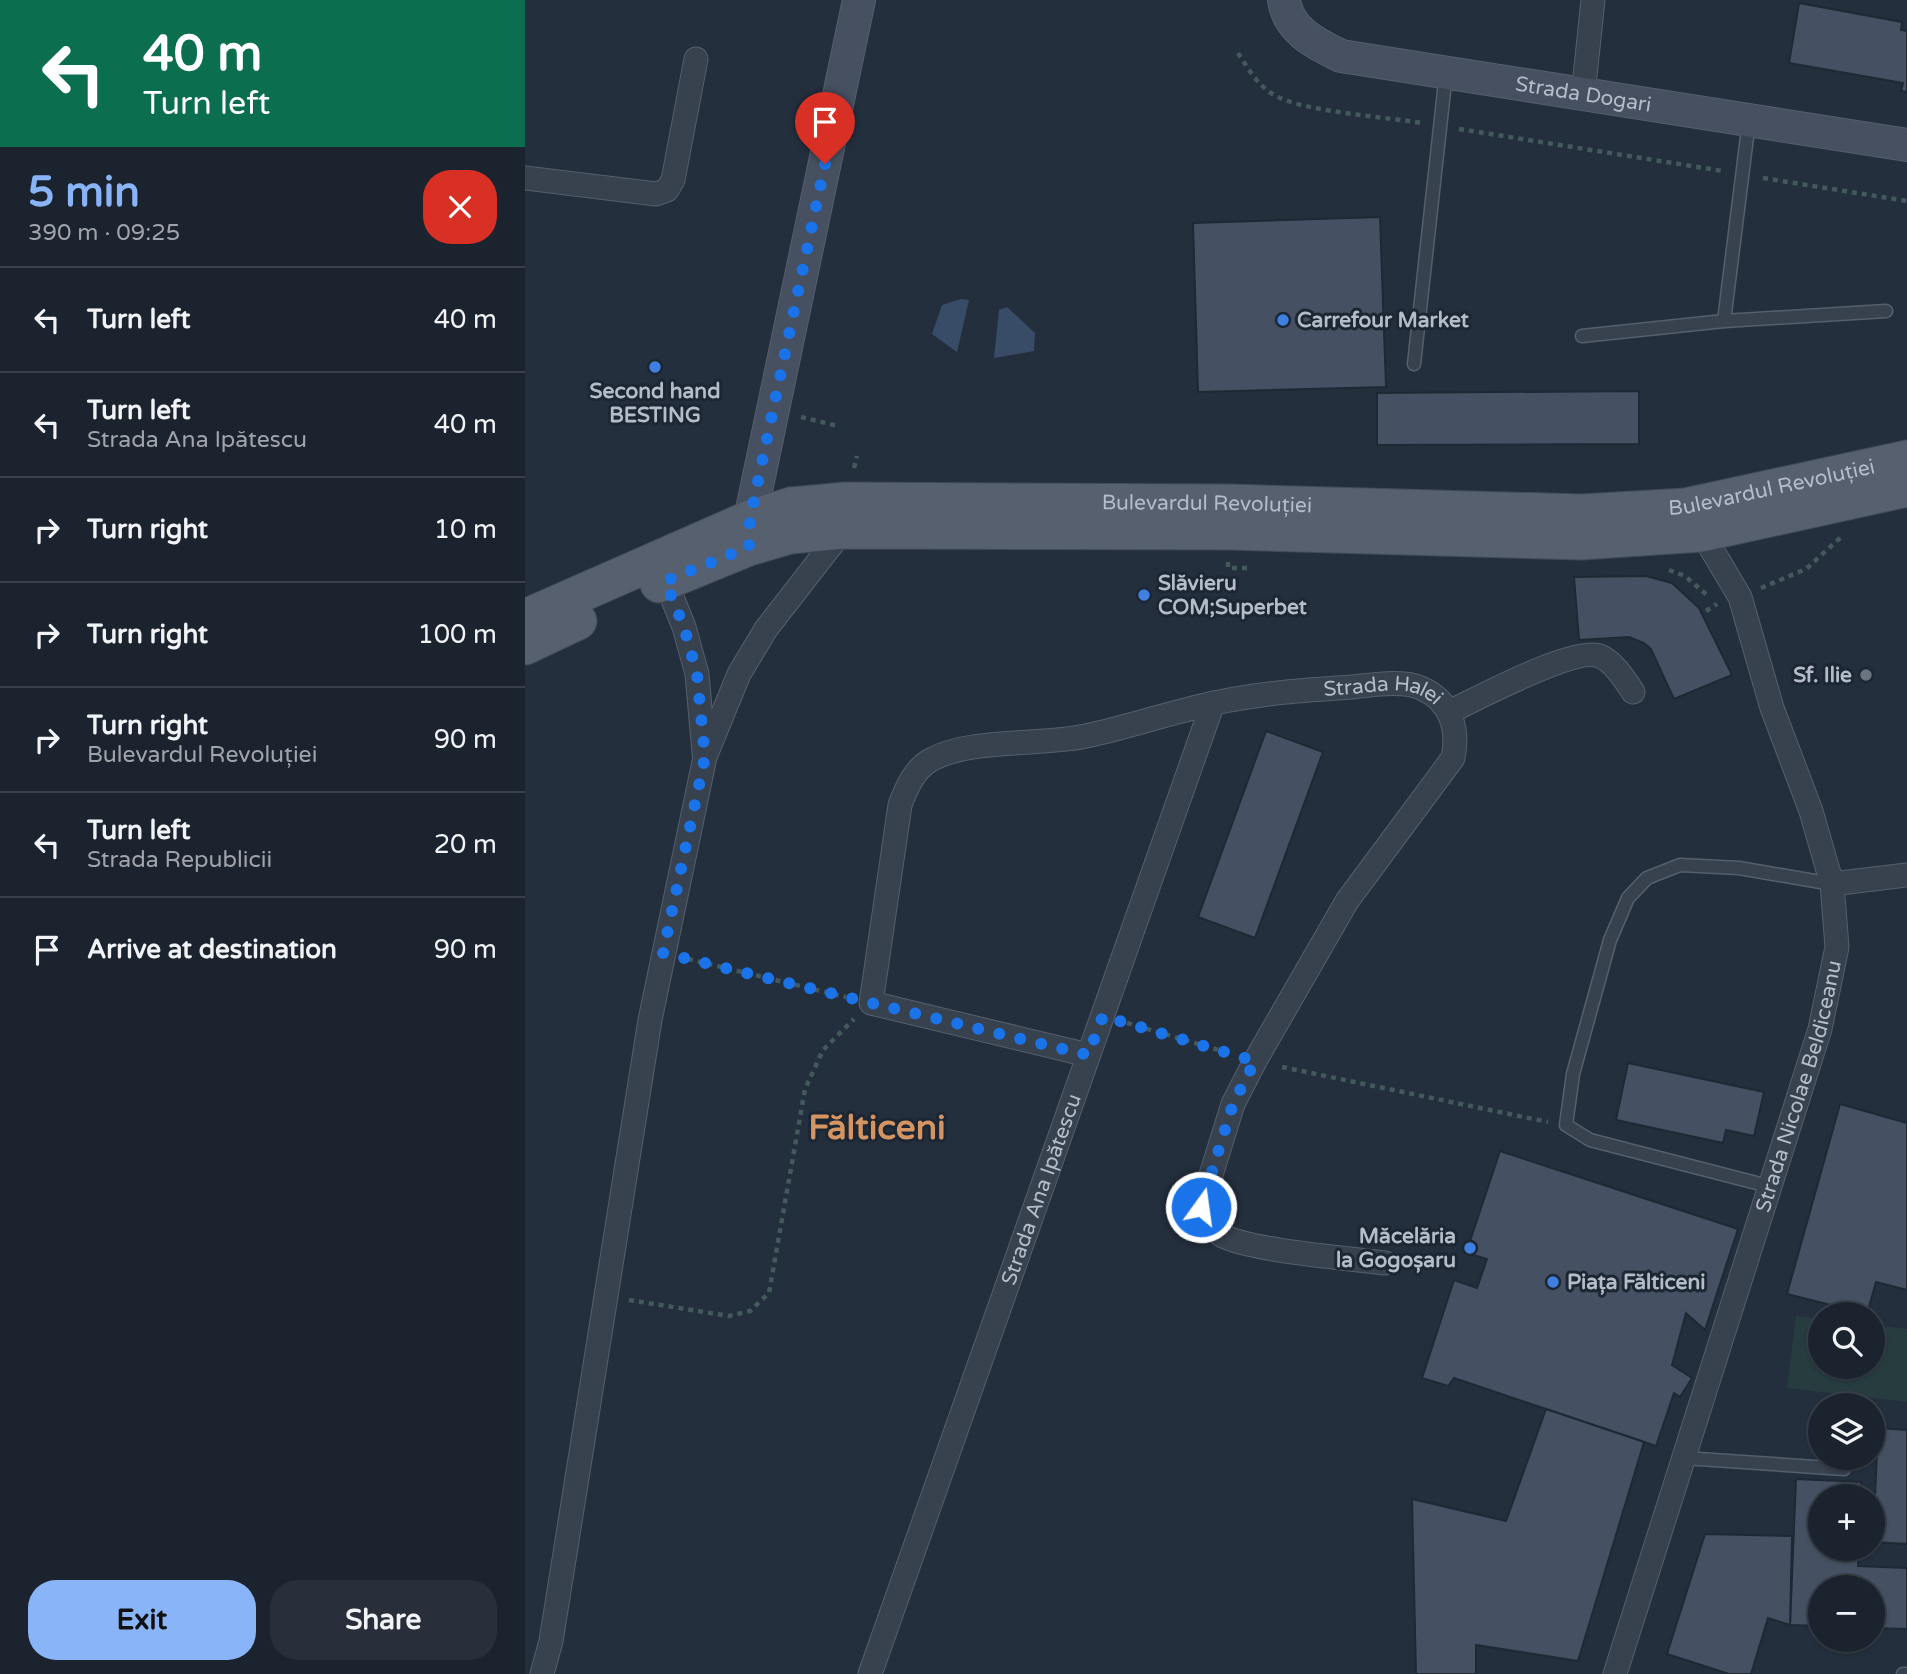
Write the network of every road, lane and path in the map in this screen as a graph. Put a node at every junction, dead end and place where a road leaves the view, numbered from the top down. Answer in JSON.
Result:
{"nodes":[{"id":1,"x":859,"y":0,"type":"edge"},
{"id":2,"x":1285,"y":0,"type":"edge"},
{"id":3,"x":1593,"y":0,"type":"edge"},
{"id":4,"x":1238,"y":53,"type":"dead end"},
{"id":5,"x":696,"y":59,"type":"dead end"},
{"id":6,"x":1445,"y":72,"type":"junction"},
{"id":7,"x":1583,"y":95,"type":"junction"},
{"id":8,"x":1749,"y":120,"type":"junction"},
{"id":9,"x":1441,"y":126,"type":"junction"},
{"id":10,"x":1907,"y":145,"type":"edge"},
{"id":11,"x":1743,"y":175,"type":"junction"},
{"id":12,"x":525,"y":178,"type":"edge"},
{"id":13,"x":1907,"y":201,"type":"edge"},
{"id":14,"x":1886,"y":311,"type":"dead end"},
{"id":15,"x":1724,"y":321,"type":"junction"},
{"id":16,"x":1582,"y":336,"type":"dead end"},
{"id":17,"x":1413,"y":364,"type":"dead end"},
{"id":18,"x":773,"y":410,"type":"junction"},
{"id":19,"x":838,"y":426,"type":"dead end"},
{"id":20,"x":1907,"y":459,"type":"edge"},
{"id":21,"x":1907,"y":488,"type":"edge"},
{"id":22,"x":845,"y":516,"type":"junction"},
{"id":23,"x":1693,"y":520,"type":"junction"},
{"id":24,"x":1850,"y":528,"type":"dead end"},
{"id":25,"x":749,"y":533,"type":"junction"},
{"id":26,"x":661,"y":569,"type":"junction"},
{"id":27,"x":1740,"y":597,"type":"junction"},
{"id":28,"x":1706,"y":611,"type":"dead end"},
{"id":29,"x":525,"y":618,"type":"edge"},
{"id":30,"x":525,"y":646,"type":"edge"},
{"id":31,"x":1633,"y":692,"type":"dead end"},
{"id":32,"x":1213,"y":703,"type":"junction"},
{"id":33,"x":1449,"y":712,"type":"junction"},
{"id":34,"x":705,"y":757,"type":"junction"},
{"id":35,"x":1907,"y":875,"type":"edge"},
{"id":36,"x":1832,"y":884,"type":"junction"},
{"id":37,"x":663,"y":953,"type":"junction"},
{"id":38,"x":871,"y":1003,"type":"junction"},
{"id":39,"x":1103,"y":1016,"type":"junction"},
{"id":40,"x":1088,"y":1055,"type":"junction"},
{"id":41,"x":1255,"y":1061,"type":"junction"},
{"id":42,"x":1566,"y":1125,"type":"junction"},
{"id":43,"x":1768,"y":1186,"type":"junction"},
{"id":44,"x":1385,"y":1263,"type":"dead end"},
{"id":45,"x":608,"y":1296,"type":"junction"},
{"id":46,"x":1685,"y":1458,"type":"junction"},
{"id":47,"x":1808,"y":1467,"type":"edge"},
{"id":48,"x":542,"y":1674,"type":"edge"},
{"id":49,"x":870,"y":1674,"type":"edge"},
{"id":50,"x":1615,"y":1674,"type":"edge"}],
"edges":[{"from":1,"to":18,"type":"street"},
{"from":2,"to":6,"type":"street","name":"Strada Dogari"},
{"from":3,"to":7,"type":"street"},
{"from":4,"to":9,"type":"path"},
{"from":5,"to":12,"type":"street"},
{"from":6,"to":7,"type":"street","name":"Strada Dogari"},
{"from":6,"to":9,"type":"lane"},
{"from":7,"to":8,"type":"street","name":"Strada Dogari"},
{"from":8,"to":10,"type":"street","name":"Strada Dogari"},
{"from":8,"to":11,"type":"lane"},
{"from":9,"to":11,"type":"path"},
{"from":9,"to":17,"type":"lane"},
{"from":11,"to":13,"type":"path"},
{"from":11,"to":15,"type":"lane"},
{"from":14,"to":15,"type":"lane"},
{"from":15,"to":16,"type":"lane"},
{"from":18,"to":19,"type":"path"},
{"from":18,"to":25,"type":"street"},
{"from":20,"to":23,"type":"main road","name":"Bulevardul Revoluției"},
{"from":21,"to":23,"type":"main road","name":"Bulevardul Revoluției"},
{"from":22,"to":23,"type":"main road","name":"Bulevardul Revoluției"},
{"from":22,"to":25,"type":"main road","name":"Bulevardul Revoluției"},
{"from":22,"to":34,"type":"street"},
{"from":23,"to":27,"type":"street","name":"Strada Nicolae Beldiceanu"},
{"from":24,"to":27,"type":"path"},
{"from":25,"to":26,"type":"main road","name":"Bulevardul Revoluției"},
{"from":26,"to":29,"type":"main road","name":"Bulevardul Revoluției"},
{"from":26,"to":30,"type":"main road","name":"Bulevardul Revoluției"},
{"from":26,"to":34,"type":"street"},
{"from":27,"to":28,"type":"path"},
{"from":27,"to":36,"type":"street","name":"Strada Nicolae Beldiceanu"},
{"from":31,"to":33,"type":"street"},
{"from":32,"to":33,"type":"street","name":"Strada Halei"},
{"from":32,"to":38,"type":"street","name":"Strada Halei"},
{"from":32,"to":39,"type":"street","name":"Strada Ana Ipătescu"},
{"from":33,"to":41,"type":"street","name":"Strada Halei"},
{"from":34,"to":37,"type":"street"},
{"from":35,"to":36,"type":"street"},
{"from":36,"to":42,"type":"lane"},
{"from":36,"to":43,"type":"street","name":"Strada Nicolae Beldiceanu"},
{"from":37,"to":38,"type":"path"},
{"from":37,"to":45,"type":"street"},
{"from":38,"to":40,"type":"street"},
{"from":38,"to":45,"type":"path"},
{"from":39,"to":40,"type":"street","name":"Strada Ana Ipătescu"},
{"from":39,"to":41,"type":"path"},
{"from":40,"to":49,"type":"street","name":"Strada Ana Ipătescu"},
{"from":41,"to":42,"type":"path"},
{"from":41,"to":44,"type":"street","name":"Strada Halei"},
{"from":42,"to":43,"type":"lane"},
{"from":43,"to":46,"type":"street","name":"Strada Nicolae Beldiceanu"},
{"from":45,"to":48,"type":"street"},
{"from":46,"to":47,"type":"lane"},
{"from":46,"to":50,"type":"street","name":"Strada Nicolae Beldiceanu"}]}
